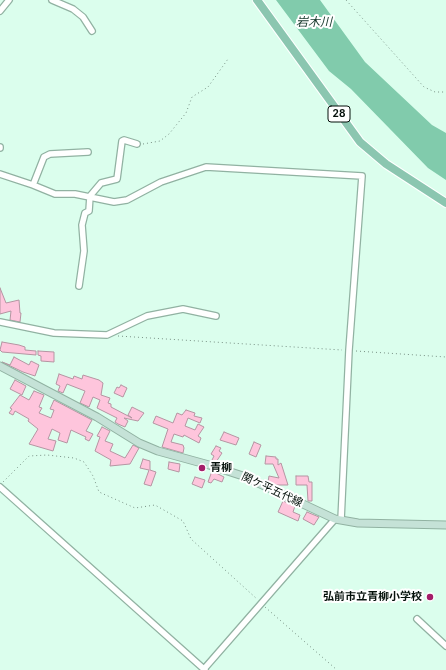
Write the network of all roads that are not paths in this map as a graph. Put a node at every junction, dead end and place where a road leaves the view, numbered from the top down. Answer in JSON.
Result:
{"nodes":[{"id":1,"x":9,"y":0,"type":"edge"},
{"id":2,"x":52,"y":0,"type":"edge"},
{"id":3,"x":257,"y":0,"type":"edge"},
{"id":4,"x":0,"y":11,"type":"edge"},
{"id":5,"x":92,"y":31,"type":"dead end"},
{"id":6,"x":137,"y":144,"type":"road end"},
{"id":7,"x":88,"y":152,"type":"dead end"},
{"id":8,"x":0,"y":174,"type":"edge"},
{"id":9,"x":33,"y":185,"type":"junction"},
{"id":10,"x":90,"y":196,"type":"junction"},
{"id":11,"x":446,"y":203,"type":"edge"},
{"id":12,"x":79,"y":286,"type":"dead end"},
{"id":13,"x":216,"y":316,"type":"dead end"},
{"id":14,"x":0,"y":322,"type":"edge"},
{"id":15,"x":0,"y":366,"type":"edge"},
{"id":16,"x":0,"y":486,"type":"edge"},
{"id":17,"x":338,"y":519,"type":"junction"},
{"id":18,"x":446,"y":525,"type":"edge"},
{"id":19,"x":416,"y":619,"type":"dead end"},
{"id":20,"x":446,"y":646,"type":"edge"},
{"id":21,"x":205,"y":670,"type":"edge"}],
"edges":[{"from":1,"to":4,"type":"street"},
{"from":2,"to":5,"type":"street"},
{"from":3,"to":11,"type":"main road","number":"28"},
{"from":6,"to":10,"type":"street"},
{"from":7,"to":9,"type":"street"},
{"from":8,"to":9,"type":"street"},
{"from":9,"to":10,"type":"street"},
{"from":10,"to":12,"type":"street"},
{"from":10,"to":17,"type":"street"},
{"from":13,"to":14,"type":"street"},
{"from":15,"to":17,"type":"main road","name":"関ケ平五代線"},
{"from":16,"to":21,"type":"street"},
{"from":17,"to":18,"type":"main road","name":"関ケ平五代線"},
{"from":17,"to":21,"type":"street"},
{"from":19,"to":20,"type":"street"}]}
